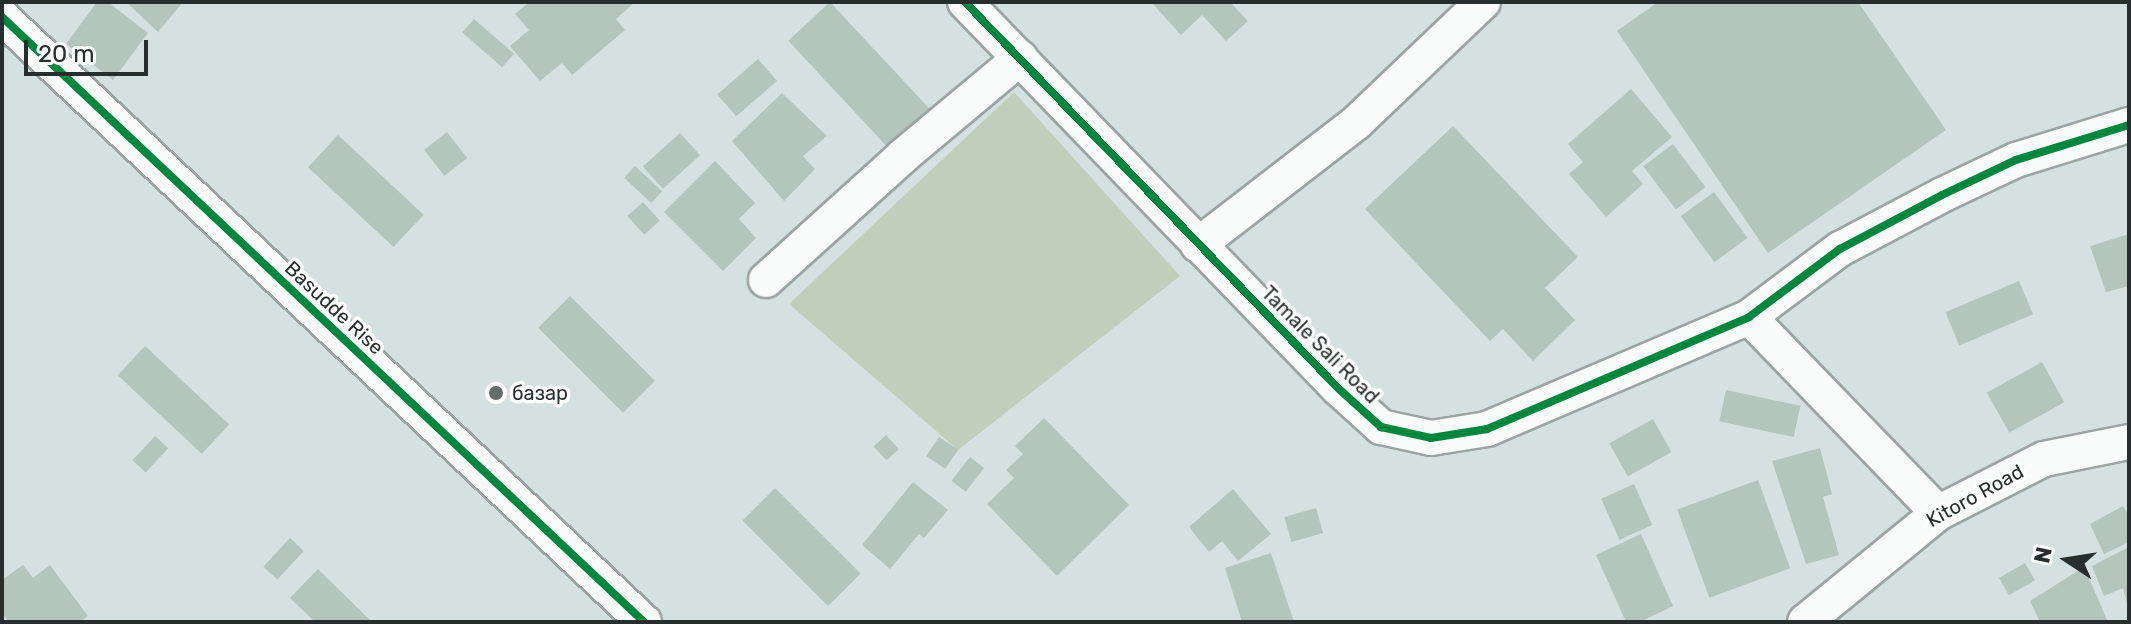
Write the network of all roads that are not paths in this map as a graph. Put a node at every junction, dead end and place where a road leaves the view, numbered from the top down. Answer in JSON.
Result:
{"nodes":[{"id":1,"x":965,"y":2,"type":"edge"},
{"id":2,"x":1483,"y":2,"type":"edge"},
{"id":3,"x":2,"y":17,"type":"edge"},
{"id":4,"x":1020,"y":58,"type":"junction"},
{"id":5,"x":2129,"y":125,"type":"edge"},
{"id":6,"x":1198,"y":245,"type":"junction"},
{"id":7,"x":766,"y":280,"type":"dead end"},
{"id":8,"x":1749,"y":317,"type":"junction"},
{"id":9,"x":2129,"y":442,"type":"edge"},
{"id":10,"x":1938,"y":513,"type":"junction"},
{"id":11,"x":644,"y":622,"type":"edge"},
{"id":12,"x":1805,"y":622,"type":"edge"}],
"edges":[{"from":1,"to":4,"type":"street","name":"Tamale Sali Road"},
{"from":2,"to":6,"type":"street"},
{"from":3,"to":11,"type":"street","name":"Basudde Rise"},
{"from":4,"to":6,"type":"street","name":"Tamale Sali Road"},
{"from":4,"to":7,"type":"street"},
{"from":5,"to":8,"type":"street","name":"Tamale Sali Road"},
{"from":6,"to":8,"type":"street","name":"Tamale Sali Road"},
{"from":8,"to":10,"type":"street"},
{"from":9,"to":10,"type":"street","name":"Kitoro Road"},
{"from":10,"to":12,"type":"street","name":"Kitoro Road"}]}
